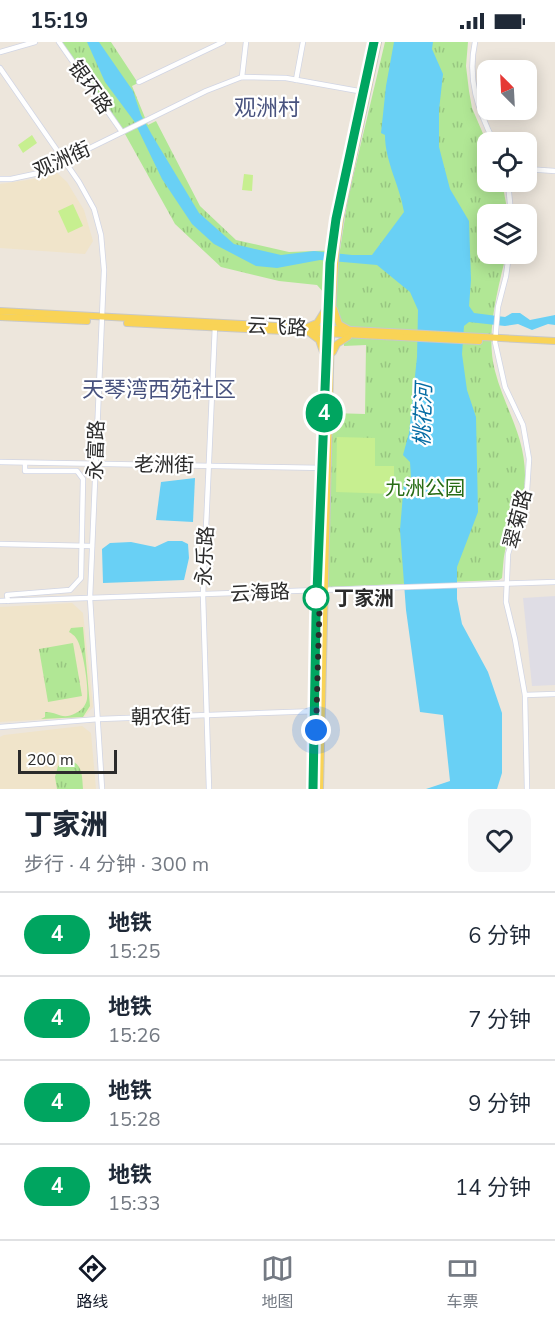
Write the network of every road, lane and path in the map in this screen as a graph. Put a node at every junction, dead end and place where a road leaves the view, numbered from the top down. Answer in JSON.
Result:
{"nodes":[{"id":1,"x":35,"y":42,"type":"edge"},
{"id":2,"x":58,"y":42,"type":"edge"},
{"id":3,"x":223,"y":42,"type":"edge"},
{"id":4,"x":246,"y":42,"type":"edge"},
{"id":5,"x":303,"y":42,"type":"edge"},
{"id":6,"x":373,"y":42,"type":"edge"},
{"id":7,"x":378,"y":42,"type":"edge"},
{"id":8,"x":475,"y":42,"type":"edge"},
{"id":9,"x":0,"y":52,"type":"edge"},
{"id":10,"x":0,"y":68,"type":"edge"},
{"id":11,"x":242,"y":78,"type":"junction"},
{"id":12,"x":296,"y":80,"type":"junction"},
{"id":13,"x":139,"y":82,"type":"dead end"},
{"id":14,"x":365,"y":92,"type":"junction"},
{"id":15,"x":122,"y":132,"type":"junction"},
{"id":16,"x":490,"y":132,"type":"edge"},
{"id":17,"x":64,"y":161,"type":"junction"},
{"id":18,"x":537,"y":170,"type":"edge"},
{"id":19,"x":555,"y":171,"type":"edge"},
{"id":20,"x":0,"y":179,"type":"edge"},
{"id":21,"x":508,"y":264,"type":"edge"},
{"id":22,"x":330,"y":304,"type":"junction"},
{"id":23,"x":0,"y":311,"type":"edge"},
{"id":24,"x":0,"y":316,"type":"edge"},
{"id":25,"x":101,"y":320,"type":"junction"},
{"id":26,"x":215,"y":326,"type":"junction"},
{"id":27,"x":306,"y":331,"type":"junction"},
{"id":28,"x":329,"y":332,"type":"junction"},
{"id":29,"x":352,"y":333,"type":"junction"},
{"id":30,"x":495,"y":340,"type":"junction"},
{"id":31,"x":555,"y":343,"type":"edge"},
{"id":32,"x":328,"y":361,"type":"junction"},
{"id":33,"x":0,"y":462,"type":"edge"},
{"id":34,"x":25,"y":463,"type":"junction"},
{"id":35,"x":96,"y":464,"type":"junction"},
{"id":36,"x":210,"y":466,"type":"junction"},
{"id":37,"x":326,"y":468,"type":"junction"},
{"id":38,"x":0,"y":543,"type":"edge"},
{"id":39,"x":82,"y":546,"type":"junction"},
{"id":40,"x":92,"y":546,"type":"junction"},
{"id":41,"x":555,"y":582,"type":"edge"},
{"id":42,"x":506,"y":584,"type":"junction"},
{"id":43,"x":323,"y":590,"type":"junction"},
{"id":44,"x":203,"y":595,"type":"junction"},
{"id":45,"x":90,"y":598,"type":"junction"},
{"id":46,"x":0,"y":601,"type":"edge"},
{"id":47,"x":8,"y":601,"type":"junction"},
{"id":48,"x":555,"y":694,"type":"edge"},
{"id":49,"x":525,"y":695,"type":"junction"},
{"id":50,"x":319,"y":711,"type":"junction"},
{"id":51,"x":206,"y":716,"type":"junction"},
{"id":52,"x":99,"y":719,"type":"junction"},
{"id":53,"x":0,"y":727,"type":"edge"},
{"id":54,"x":102,"y":789,"type":"edge"},
{"id":55,"x":209,"y":789,"type":"edge"},
{"id":56,"x":314,"y":789,"type":"edge"},
{"id":57,"x":320,"y":789,"type":"edge"},
{"id":58,"x":527,"y":789,"type":"edge"}],
"edges":[{"from":1,"to":9,"type":"street"},
{"from":2,"to":15,"type":"street","name":"银环路"},
{"from":3,"to":13,"type":"street"},
{"from":4,"to":11,"type":"street"},
{"from":5,"to":12,"type":"street"},
{"from":6,"to":14,"type":"main road"},
{"from":7,"to":14,"type":"main road"},
{"from":8,"to":16,"type":"street"},
{"from":10,"to":17,"type":"street","name":"永富路"},
{"from":11,"to":12,"type":"street","name":"观洲街"},
{"from":11,"to":15,"type":"street","name":"观洲街"},
{"from":12,"to":14,"type":"street","name":"观洲街"},
{"from":14,"to":22,"type":"main road","bridge":true},
{"from":15,"to":17,"type":"street","name":"观洲街"},
{"from":17,"to":20,"type":"street","name":"观洲街"},
{"from":17,"to":25,"type":"street","name":"永富路"},
{"from":18,"to":19,"type":"street"},
{"from":21,"to":30,"type":"street","name":"翠菊路"},
{"from":22,"to":27,"type":"main road"},
{"from":22,"to":28,"type":"main road"},
{"from":22,"to":29,"type":"main road"},
{"from":23,"to":25,"type":"main road","name":"云飞路"},
{"from":24,"to":25,"type":"main road","name":"云飞路"},
{"from":25,"to":26,"type":"main road","name":"云飞路"},
{"from":25,"to":35,"type":"street","name":"永富路"},
{"from":26,"to":27,"type":"main road","name":"云飞路"},
{"from":26,"to":36,"type":"street","name":"永乐路"},
{"from":27,"to":28,"type":"main road","name":"云飞路"},
{"from":27,"to":32,"type":"main road"},
{"from":28,"to":29,"type":"main road","name":"云飞路"},
{"from":28,"to":32,"type":"main road"},
{"from":29,"to":30,"type":"main road","name":"云飞路"},
{"from":29,"to":32,"type":"main road"},
{"from":30,"to":31,"type":"main road","name":"云飞路"},
{"from":30,"to":42,"type":"street","name":"翠菊路"},
{"from":32,"to":37,"type":"main road"},
{"from":33,"to":34,"type":"street","name":"老洲街"},
{"from":34,"to":35,"type":"street","name":"老洲街"},
{"from":34,"to":39,"type":"street"},
{"from":35,"to":36,"type":"street","name":"老洲街"},
{"from":35,"to":40,"type":"street","name":"永富路"},
{"from":36,"to":37,"type":"street","name":"老洲街"},
{"from":36,"to":44,"type":"street","name":"永乐路"},
{"from":37,"to":43,"type":"main road"},
{"from":38,"to":39,"type":"street"},
{"from":39,"to":40,"type":"street"},
{"from":39,"to":47,"type":"street"},
{"from":40,"to":45,"type":"street","name":"永富路"},
{"from":41,"to":42,"type":"street","name":"云海路"},
{"from":42,"to":43,"type":"street","name":"云海路"},
{"from":42,"to":49,"type":"street","name":"翠菊路"},
{"from":43,"to":44,"type":"street","name":"云海路"},
{"from":43,"to":50,"type":"main road"},
{"from":44,"to":45,"type":"street","name":"云海路"},
{"from":44,"to":51,"type":"street","name":"永乐路"},
{"from":45,"to":47,"type":"street","name":"云海路"},
{"from":45,"to":52,"type":"street","name":"永富路"},
{"from":46,"to":47,"type":"street","name":"云海路"},
{"from":48,"to":49,"type":"street"},
{"from":49,"to":58,"type":"street","name":"翠菊路"},
{"from":50,"to":51,"type":"street","name":"朝农街"},
{"from":50,"to":56,"type":"main road"},
{"from":50,"to":57,"type":"main road"},
{"from":51,"to":52,"type":"street","name":"朝农街"},
{"from":51,"to":55,"type":"street","name":"永乐路"},
{"from":52,"to":53,"type":"street","name":"朝农街"},
{"from":52,"to":54,"type":"street","name":"永富路"}]}
